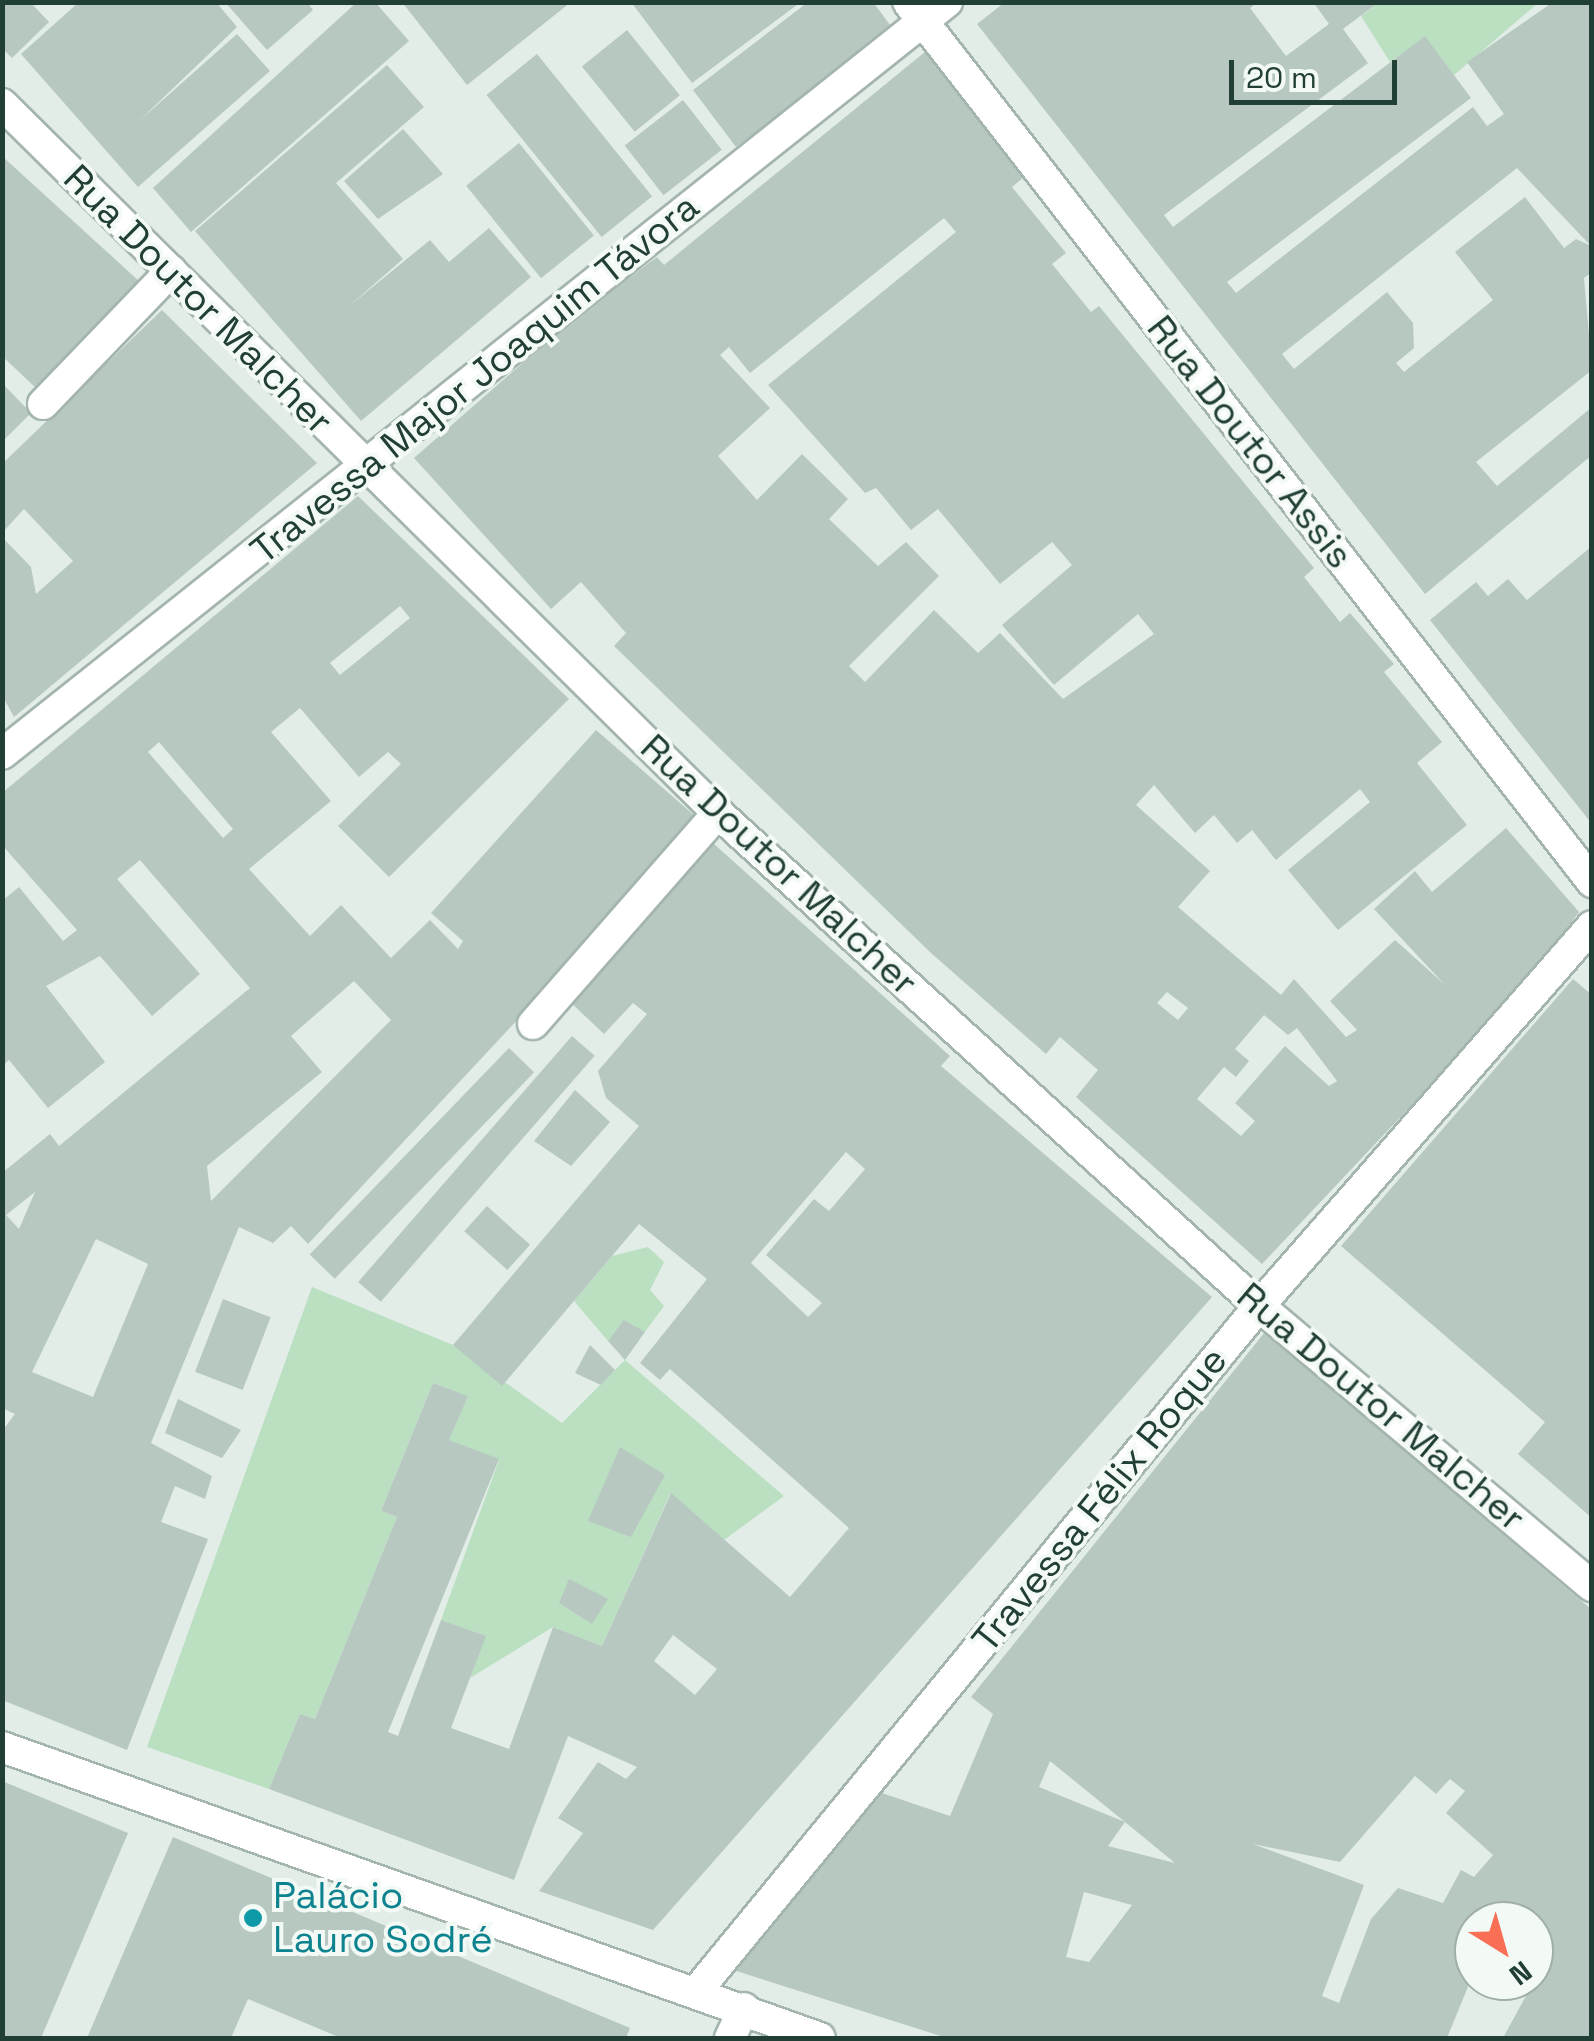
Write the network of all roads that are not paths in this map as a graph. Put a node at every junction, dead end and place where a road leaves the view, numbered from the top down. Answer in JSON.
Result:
{"nodes":[{"id":1,"x":947,"y":2,"type":"edge"},
{"id":2,"x":915,"y":12,"type":"edge"},
{"id":3,"x":2,"y":104,"type":"edge"},
{"id":4,"x":170,"y":271,"type":"junction"},
{"id":5,"x":43,"y":404,"type":"dead end"},
{"id":6,"x":365,"y":468,"type":"junction"},
{"id":7,"x":2,"y":754,"type":"edge"},
{"id":8,"x":718,"y":814,"type":"junction"},
{"id":9,"x":1592,"y":882,"type":"edge"},
{"id":10,"x":1592,"y":926,"type":"edge"},
{"id":11,"x":532,"y":1024,"type":"dead end"},
{"id":12,"x":1259,"y":1306,"type":"junction"},
{"id":13,"x":1592,"y":1586,"type":"edge"},
{"id":14,"x":2,"y":1747,"type":"edge"},
{"id":15,"x":696,"y":1992,"type":"junction"},
{"id":16,"x":744,"y":2008,"type":"junction"},
{"id":17,"x":730,"y":2038,"type":"edge"},
{"id":18,"x":820,"y":2038,"type":"edge"}],
"edges":[{"from":1,"to":2,"type":"street","name":"Travessa Major Joaquim Távora"},
{"from":2,"to":6,"type":"street","name":"Travessa Major Joaquim Távora"},
{"from":2,"to":9,"type":"street","name":"Rua Doutor Assis"},
{"from":3,"to":4,"type":"street","name":"Rua Doutor Malcher"},
{"from":4,"to":5,"type":"street"},
{"from":4,"to":6,"type":"street","name":"Rua Doutor Malcher"},
{"from":6,"to":7,"type":"street","name":"Travessa Major Joaquim Távora"},
{"from":6,"to":8,"type":"street","name":"Rua Doutor Malcher"},
{"from":8,"to":11,"type":"street"},
{"from":8,"to":12,"type":"street","name":"Rua Doutor Malcher"},
{"from":10,"to":12,"type":"street","name":"Travessa Félix Roque"},
{"from":12,"to":13,"type":"street","name":"Rua Doutor Malcher"},
{"from":12,"to":15,"type":"street","name":"Travessa Félix Roque"},
{"from":14,"to":15,"type":"street"},
{"from":15,"to":16,"type":"street"},
{"from":16,"to":17,"type":"street"},
{"from":16,"to":18,"type":"street"}]}
